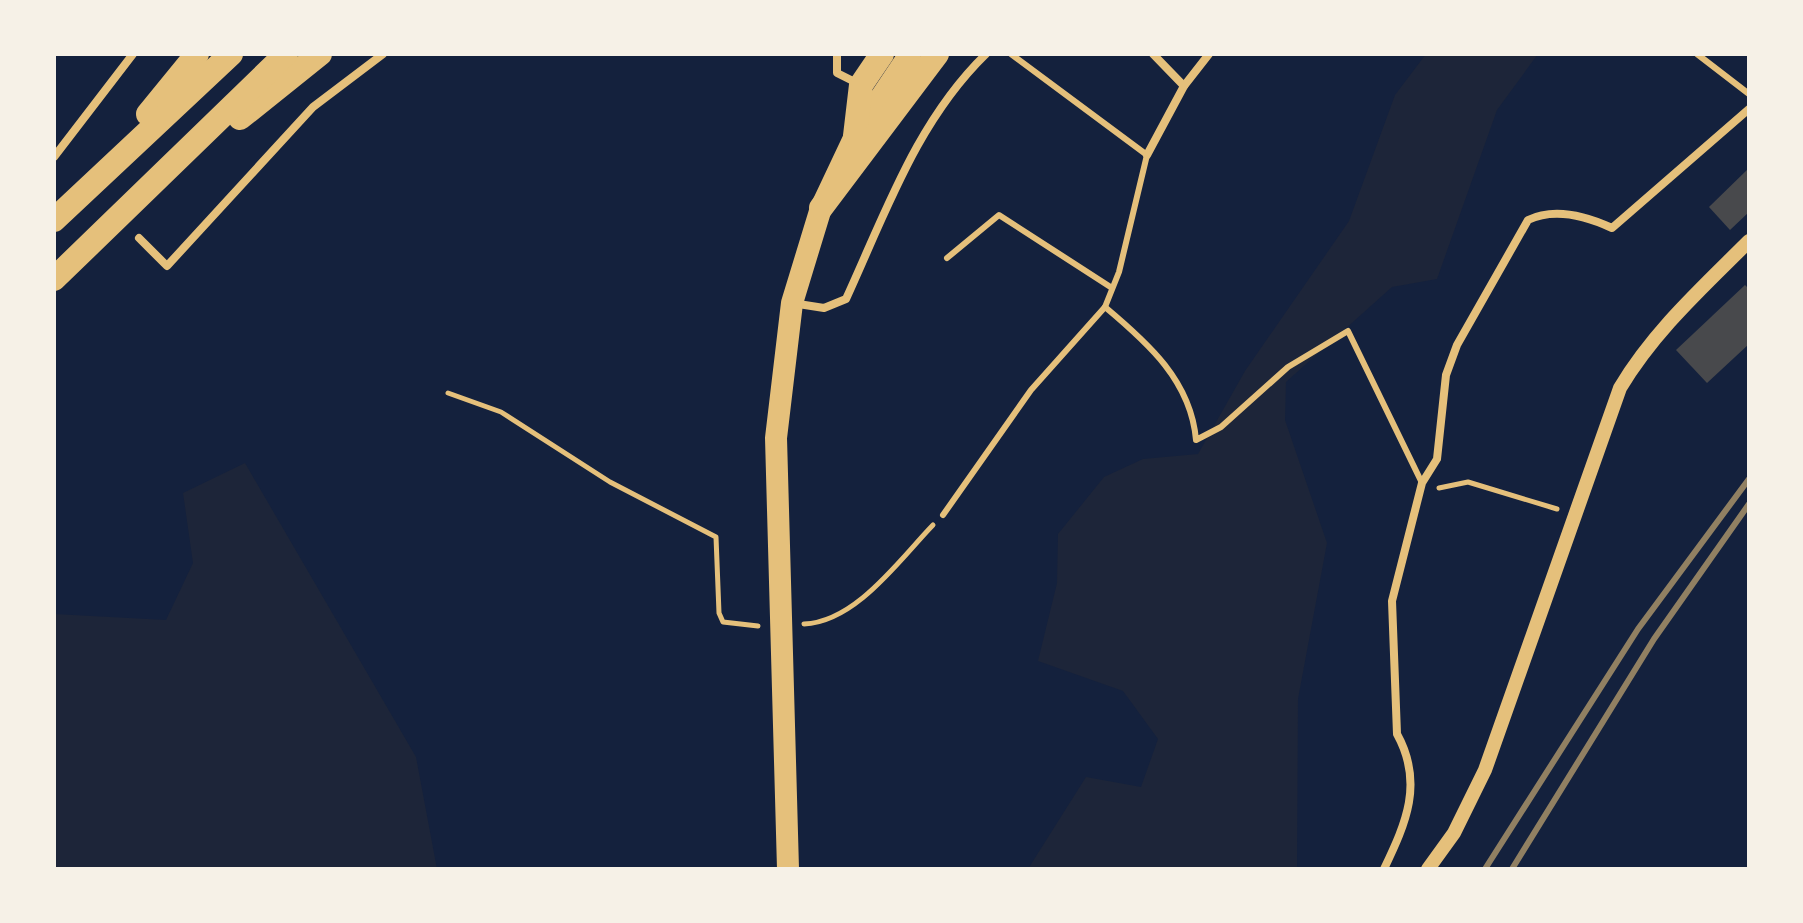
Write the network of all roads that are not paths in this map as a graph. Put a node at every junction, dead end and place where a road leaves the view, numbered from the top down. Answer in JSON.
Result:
{"nodes":[{"id":1,"x":133,"y":54,"type":"edge"},
{"id":2,"x":197,"y":54,"type":"edge"},
{"id":3,"x":231,"y":54,"type":"edge"},
{"id":4,"x":286,"y":54,"type":"edge"},
{"id":5,"x":320,"y":54,"type":"edge"},
{"id":6,"x":383,"y":54,"type":"edge"},
{"id":7,"x":837,"y":54,"type":"edge"},
{"id":8,"x":882,"y":54,"type":"edge"},
{"id":9,"x":910,"y":54,"type":"edge"},
{"id":10,"x":937,"y":54,"type":"edge"},
{"id":11,"x":986,"y":54,"type":"edge"},
{"id":12,"x":1011,"y":54,"type":"edge"},
{"id":13,"x":1153,"y":54,"type":"edge"},
{"id":14,"x":1209,"y":54,"type":"edge"},
{"id":15,"x":1697,"y":54,"type":"edge"},
{"id":16,"x":861,"y":85,"type":"junction"},
{"id":17,"x":1184,"y":86,"type":"junction"},
{"id":18,"x":1749,"y":94,"type":"edge"},
{"id":19,"x":1749,"y":109,"type":"edge"},
{"id":20,"x":855,"y":136,"type":"junction"},
{"id":21,"x":1147,"y":155,"type":"junction"},
{"id":22,"x":54,"y":157,"type":"edge"},
{"id":23,"x":94,"y":181,"type":"junction"},
{"id":24,"x":131,"y":206,"type":"junction"},
{"id":25,"x":821,"y":208,"type":"junction"},
{"id":26,"x":54,"y":220,"type":"edge"},
{"id":27,"x":139,"y":238,"type":"dead end"},
{"id":28,"x":1749,"y":241,"type":"edge"},
{"id":29,"x":947,"y":258,"type":"dead end"},
{"id":30,"x":54,"y":279,"type":"edge"},
{"id":31,"x":1112,"y":288,"type":"junction"},
{"id":32,"x":792,"y":303,"type":"junction"},
{"id":33,"x":1105,"y":307,"type":"junction"},
{"id":34,"x":1422,"y":483,"type":"junction"},
{"id":35,"x":943,"y":515,"type":"road end"},
{"id":36,"x":788,"y":869,"type":"edge"},
{"id":37,"x":1384,"y":869,"type":"edge"},
{"id":38,"x":1428,"y":869,"type":"edge"}],
"edges":[{"from":1,"to":22,"type":"street"},
{"from":2,"to":23,"type":"highway"},
{"from":3,"to":23,"type":"highway"},
{"from":4,"to":24,"type":"highway"},
{"from":5,"to":24,"type":"highway"},
{"from":6,"to":27,"type":"street"},
{"from":7,"to":16,"type":"street"},
{"from":8,"to":16,"type":"highway"},
{"from":9,"to":20,"type":"highway"},
{"from":10,"to":25,"type":"highway"},
{"from":11,"to":32,"type":"street"},
{"from":12,"to":21,"type":"lane"},
{"from":13,"to":17,"type":"street"},
{"from":14,"to":17,"type":"street"},
{"from":15,"to":18,"type":"lane"},
{"from":16,"to":20,"type":"highway"},
{"from":17,"to":21,"type":"street"},
{"from":19,"to":34,"type":"street"},
{"from":20,"to":25,"type":"highway"},
{"from":21,"to":31,"type":"lane"},
{"from":23,"to":26,"type":"highway"},
{"from":24,"to":30,"type":"highway"},
{"from":25,"to":32,"type":"highway"},
{"from":28,"to":38,"type":"street"},
{"from":29,"to":31,"type":"lane"},
{"from":31,"to":33,"type":"lane"},
{"from":32,"to":36,"type":"highway"},
{"from":33,"to":34,"type":"lane"},
{"from":33,"to":35,"type":"lane"},
{"from":34,"to":37,"type":"street"}]}
